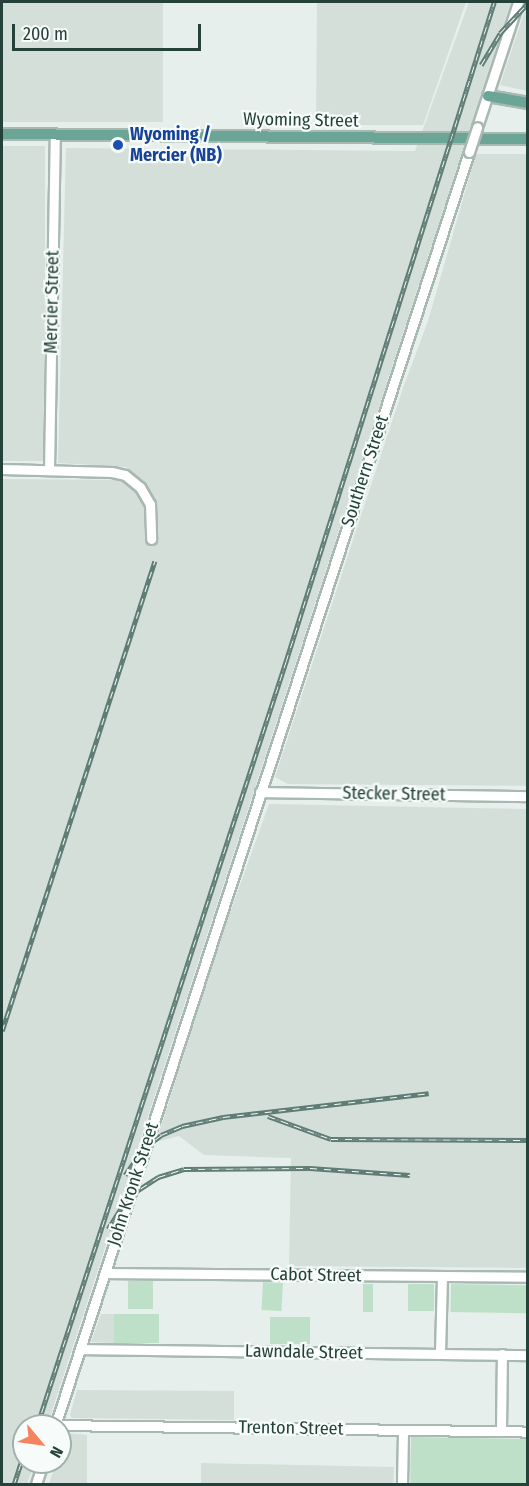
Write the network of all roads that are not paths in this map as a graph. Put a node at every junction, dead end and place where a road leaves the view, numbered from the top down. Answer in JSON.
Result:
{"nodes":[{"id":1,"x":518,"y":2,"type":"edge"},
{"id":2,"x":488,"y":96,"type":"junction"},
{"id":3,"x":528,"y":103,"type":"edge"},
{"id":4,"x":2,"y":134,"type":"edge"},
{"id":5,"x":55,"y":135,"type":"junction"},
{"id":6,"x":528,"y":139,"type":"edge"},
{"id":7,"x":2,"y":469,"type":"edge"},
{"id":8,"x":49,"y":470,"type":"junction"},
{"id":9,"x":151,"y":539,"type":"dead end"},
{"id":10,"x":260,"y":792,"type":"junction"},
{"id":11,"x":528,"y":796,"type":"edge"},
{"id":12,"x":212,"y":942,"type":"joint"},
{"id":13,"x":105,"y":1273,"type":"junction"},
{"id":14,"x":442,"y":1276,"type":"junction"},
{"id":15,"x":528,"y":1277,"type":"edge"},
{"id":16,"x":80,"y":1349,"type":"junction"},
{"id":17,"x":440,"y":1353,"type":"junction"},
{"id":18,"x":502,"y":1354,"type":"junction"},
{"id":19,"x":528,"y":1354,"type":"edge"},
{"id":20,"x":59,"y":1414,"type":"edge"},
{"id":21,"x":72,"y":1426,"type":"edge"},
{"id":22,"x":403,"y":1430,"type":"junction"},
{"id":23,"x":501,"y":1431,"type":"junction"},
{"id":24,"x":528,"y":1432,"type":"edge"},
{"id":25,"x":402,"y":1485,"type":"edge"}],
"edges":[{"from":1,"to":2,"type":"street","name":"Southern Street"},
{"from":2,"to":3,"type":"main road"},
{"from":2,"to":10,"type":"street","name":"Southern Street","bridge":true},
{"from":4,"to":5,"type":"main road","name":"Wyoming Street"},
{"from":5,"to":6,"type":"main road","name":"Wyoming Street"},
{"from":5,"to":8,"type":"street","name":"Mercier Street"},
{"from":7,"to":8,"type":"street"},
{"from":8,"to":9,"type":"street"},
{"from":10,"to":11,"type":"street","name":"Stecker Street"},
{"from":10,"to":12,"type":"street","name":"Southern Street"},
{"from":12,"to":13,"type":"street","name":"John Kronk Street"},
{"from":13,"to":14,"type":"street","name":"Cabot Street"},
{"from":13,"to":16,"type":"street","name":"John Kronk Street"},
{"from":14,"to":15,"type":"street","name":"Cabot Street"},
{"from":14,"to":17,"type":"street"},
{"from":16,"to":17,"type":"street","name":"Lawndale Street"},
{"from":16,"to":20,"type":"street","name":"John Kronk Street"},
{"from":17,"to":18,"type":"street","name":"Lawndale Street"},
{"from":18,"to":19,"type":"street","name":"Lawndale Street"},
{"from":18,"to":23,"type":"street"},
{"from":21,"to":22,"type":"street","name":"Trenton Street"},
{"from":22,"to":23,"type":"street","name":"Trenton Street"},
{"from":22,"to":25,"type":"street"},
{"from":23,"to":24,"type":"street","name":"Trenton Street"}]}
